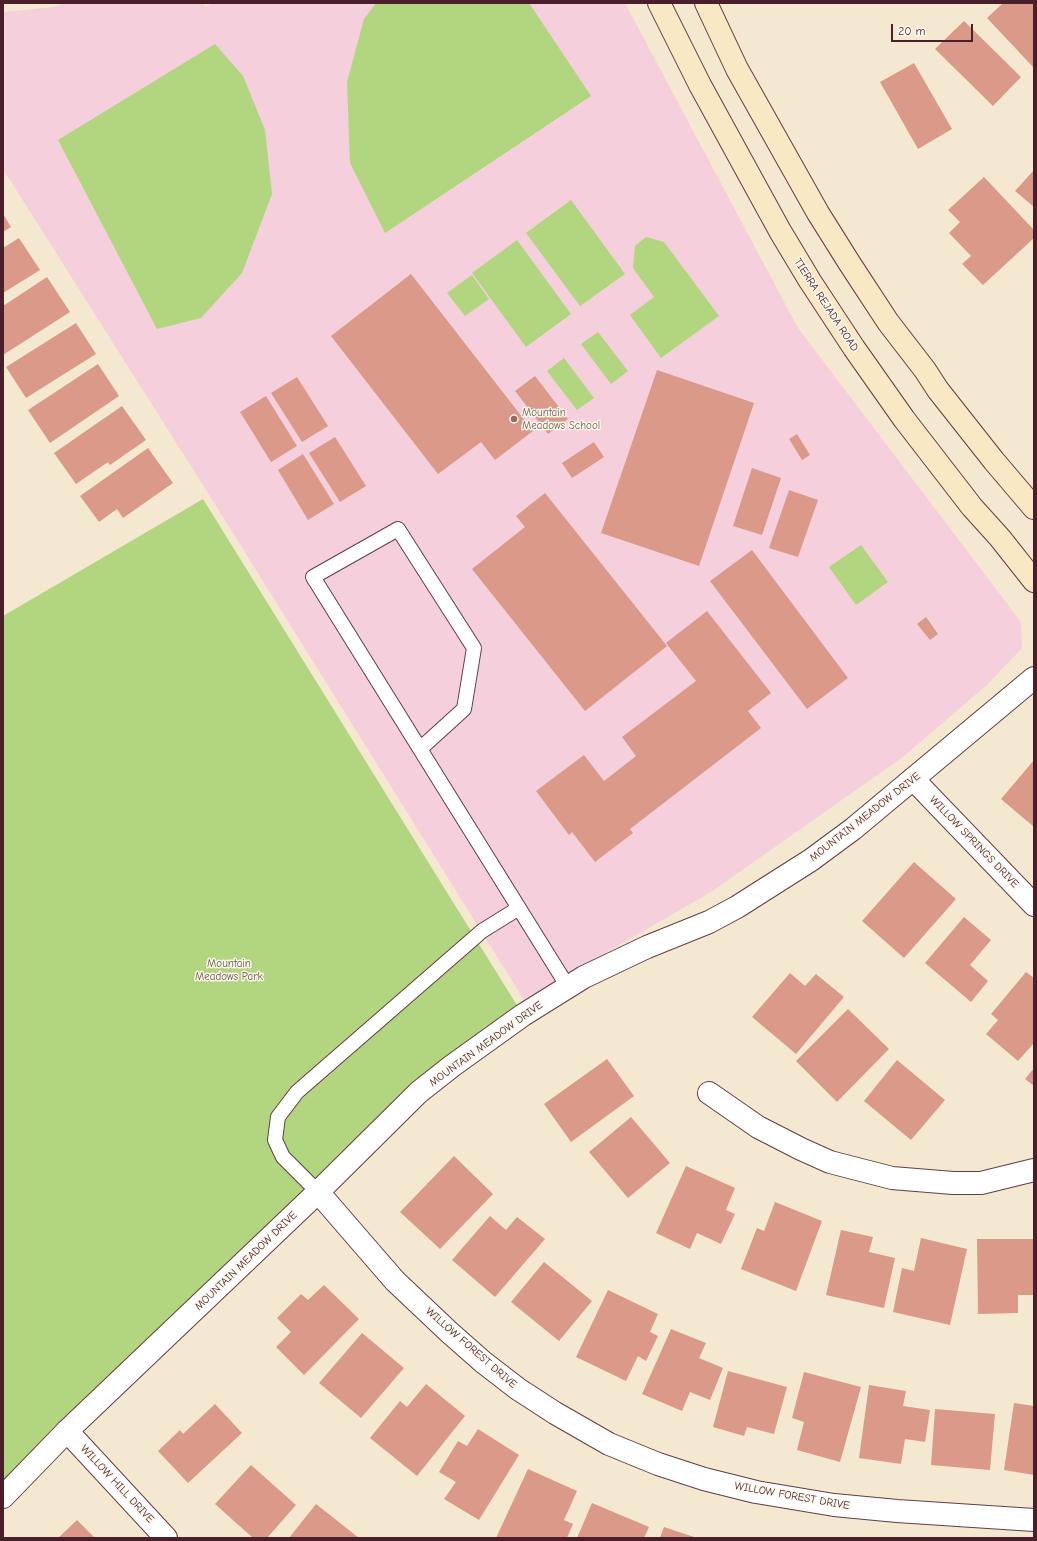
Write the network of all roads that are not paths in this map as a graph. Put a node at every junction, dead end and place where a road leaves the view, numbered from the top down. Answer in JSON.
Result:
{"nodes":[{"id":1,"x":659,"y":3,"type":"edge"},
{"id":2,"x":706,"y":3,"type":"edge"},
{"id":3,"x":1034,"y":508,"type":"edge"},
{"id":4,"x":1034,"y":581,"type":"edge"},
{"id":5,"x":1034,"y":678,"type":"edge"},
{"id":6,"x":420,"y":749,"type":"junction"},
{"id":7,"x":913,"y":779,"type":"junction"},
{"id":8,"x":1034,"y":905,"type":"edge"},
{"id":9,"x":519,"y":908,"type":"junction"},
{"id":10,"x":568,"y":987,"type":"junction"},
{"id":11,"x":709,"y":1093,"type":"dead end"},
{"id":12,"x":1034,"y":1170,"type":"edge"},
{"id":13,"x":318,"y":1192,"type":"junction"},
{"id":14,"x":67,"y":1431,"type":"junction"},
{"id":15,"x":3,"y":1497,"type":"edge"},
{"id":16,"x":1034,"y":1520,"type":"edge"},
{"id":17,"x":166,"y":1538,"type":"edge"}],
"edges":[{"from":1,"to":4,"type":"main road","name":"TIERRA REJADA ROAD"},
{"from":2,"to":3,"type":"main road"},
{"from":5,"to":7,"type":"street","name":"MOUNTAIN MEADOW DRIVE"},
{"from":6,"to":6,"type":"lane"},
{"from":6,"to":9,"type":"lane"},
{"from":7,"to":8,"type":"street","name":"WILLOW SPRINGS DRIVE"},
{"from":7,"to":10,"type":"street","name":"MOUNTAIN MEADOW DRIVE"},
{"from":9,"to":10,"type":"lane"},
{"from":9,"to":13,"type":"lane"},
{"from":10,"to":13,"type":"street","name":"MOUNTAIN MEADOW DRIVE"},
{"from":11,"to":12,"type":"street"},
{"from":13,"to":14,"type":"street","name":"MOUNTAIN MEADOW DRIVE"},
{"from":13,"to":16,"type":"street","name":"WILLOW FOREST DRIVE"},
{"from":14,"to":15,"type":"street","name":"MOUNTAIN MEADOW DRIVE"},
{"from":14,"to":17,"type":"street","name":"WILLOW HILL DRIVE"}]}
